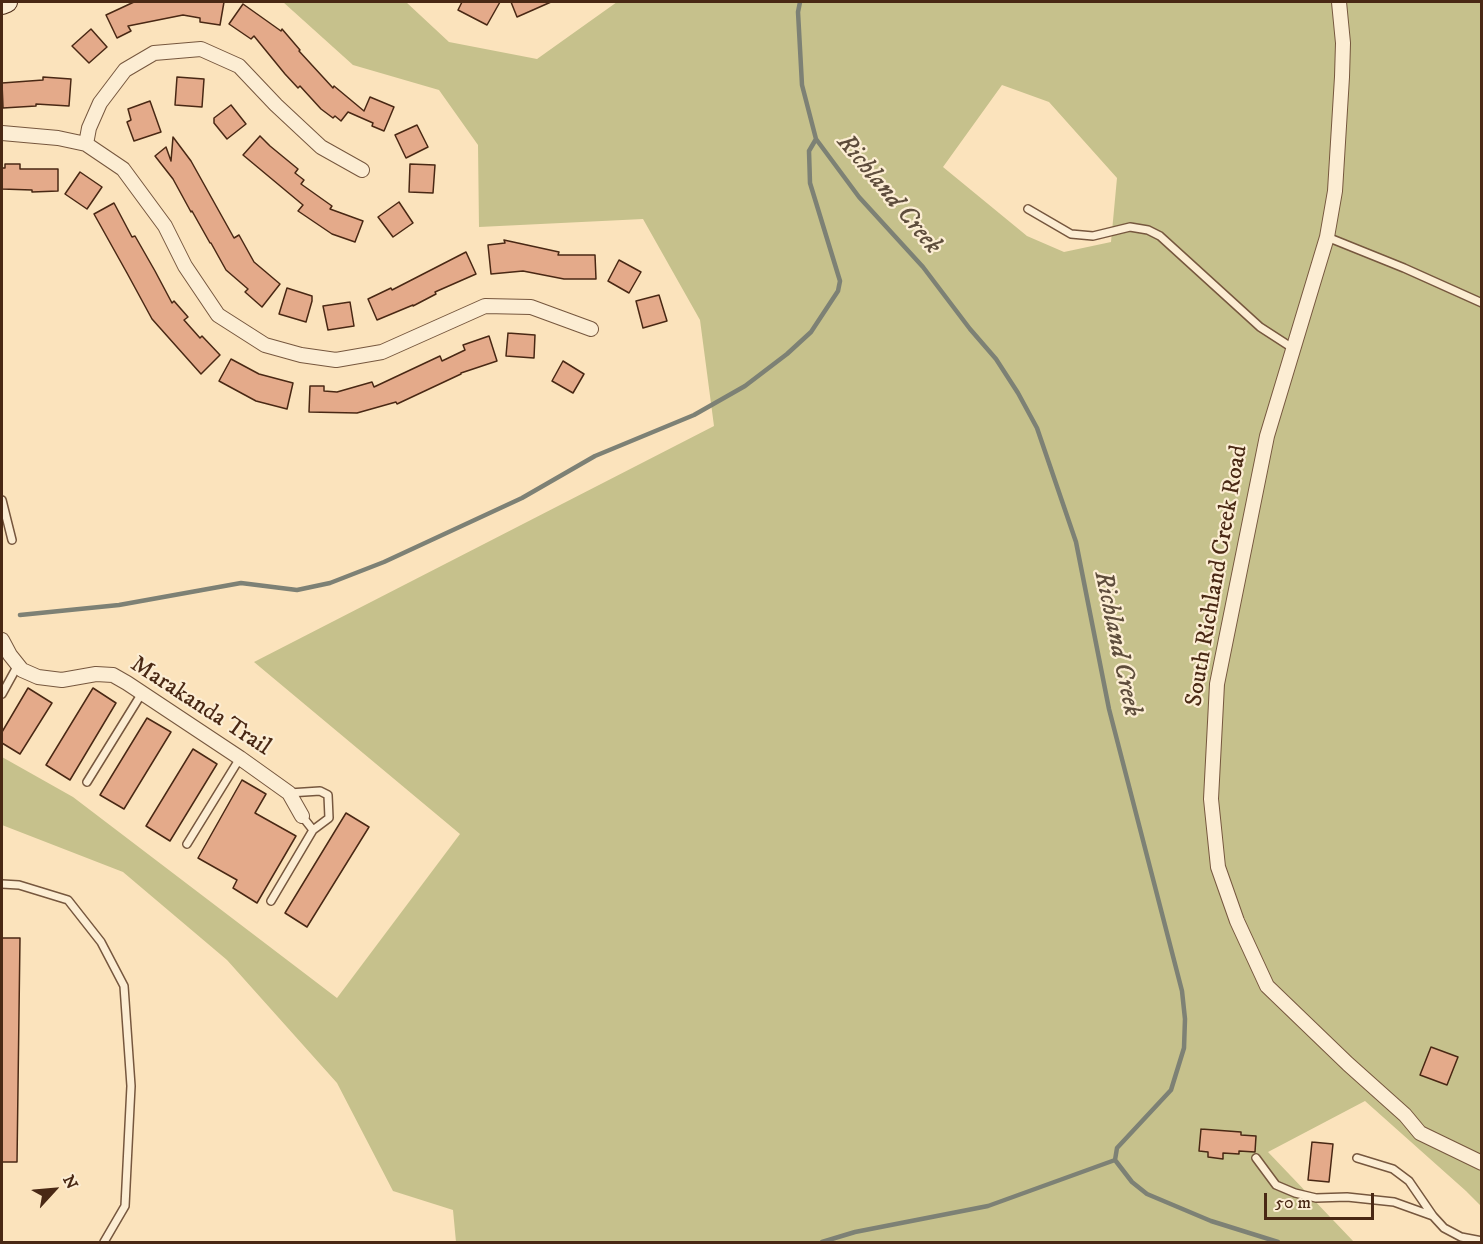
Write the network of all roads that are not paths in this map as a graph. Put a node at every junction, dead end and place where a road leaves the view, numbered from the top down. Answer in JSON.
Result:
{"nodes":[{"id":1,"x":7,"y":2,"type":"edge"},
{"id":2,"x":1340,"y":2,"type":"edge"},
{"id":3,"x":2,"y":4,"type":"edge"},
{"id":4,"x":2,"y":133,"type":"edge"},
{"id":5,"x":86,"y":144,"type":"junction"},
{"id":6,"x":362,"y":170,"type":"dead end"},
{"id":7,"x":1028,"y":209,"type":"dead end"},
{"id":8,"x":1327,"y":237,"type":"junction"},
{"id":9,"x":1482,"y":303,"type":"edge"},
{"id":10,"x":591,"y":329,"type":"dead end"},
{"id":11,"x":1294,"y":349,"type":"junction"},
{"id":12,"x":2,"y":500,"type":"edge"},
{"id":13,"x":12,"y":540,"type":"dead end"},
{"id":14,"x":2,"y":640,"type":"edge"},
{"id":15,"x":18,"y":665,"type":"junction"},
{"id":16,"x":142,"y":693,"type":"junction"},
{"id":17,"x":2,"y":694,"type":"edge"},
{"id":18,"x":240,"y":758,"type":"junction"},
{"id":19,"x":87,"y":782,"type":"dead end"},
{"id":20,"x":289,"y":793,"type":"junction"},
{"id":21,"x":302,"y":816,"type":"joint"},
{"id":22,"x":314,"y":830,"type":"junction"},
{"id":23,"x":187,"y":844,"type":"dead end"},
{"id":24,"x":2,"y":884,"type":"edge"},
{"id":25,"x":271,"y":902,"type":"dead end"},
{"id":26,"x":1256,"y":1158,"type":"dead end"},
{"id":27,"x":1357,"y":1158,"type":"dead end"},
{"id":28,"x":1482,"y":1163,"type":"edge"},
{"id":29,"x":1433,"y":1216,"type":"junction"},
{"id":30,"x":1482,"y":1241,"type":"edge"},
{"id":31,"x":104,"y":1242,"type":"edge"}],
"edges":[{"from":1,"to":3,"type":"street"},
{"from":2,"to":8,"type":"street","name":"South Richland Creek Road"},
{"from":4,"to":5,"type":"street"},
{"from":5,"to":6,"type":"street"},
{"from":5,"to":10,"type":"street"},
{"from":7,"to":11,"type":"lane"},
{"from":8,"to":9,"type":"lane"},
{"from":8,"to":11,"type":"street","name":"South Richland Creek Road"},
{"from":11,"to":28,"type":"street","name":"South Richland Creek Road"},
{"from":12,"to":13,"type":"lane"},
{"from":14,"to":15,"type":"street"},
{"from":15,"to":16,"type":"street","name":"Marakanda Trail"},
{"from":15,"to":17,"type":"lane"},
{"from":16,"to":18,"type":"street","name":"Marakanda Trail"},
{"from":16,"to":19,"type":"lane"},
{"from":18,"to":20,"type":"street","name":"Marakanda Trail"},
{"from":18,"to":23,"type":"lane"},
{"from":20,"to":21,"type":"street","name":"Marakanda Trail"},
{"from":20,"to":22,"type":"lane"},
{"from":21,"to":22,"type":"lane"},
{"from":22,"to":25,"type":"lane"},
{"from":24,"to":31,"type":"lane"},
{"from":26,"to":29,"type":"lane"},
{"from":27,"to":29,"type":"lane"},
{"from":29,"to":30,"type":"lane"}]}
